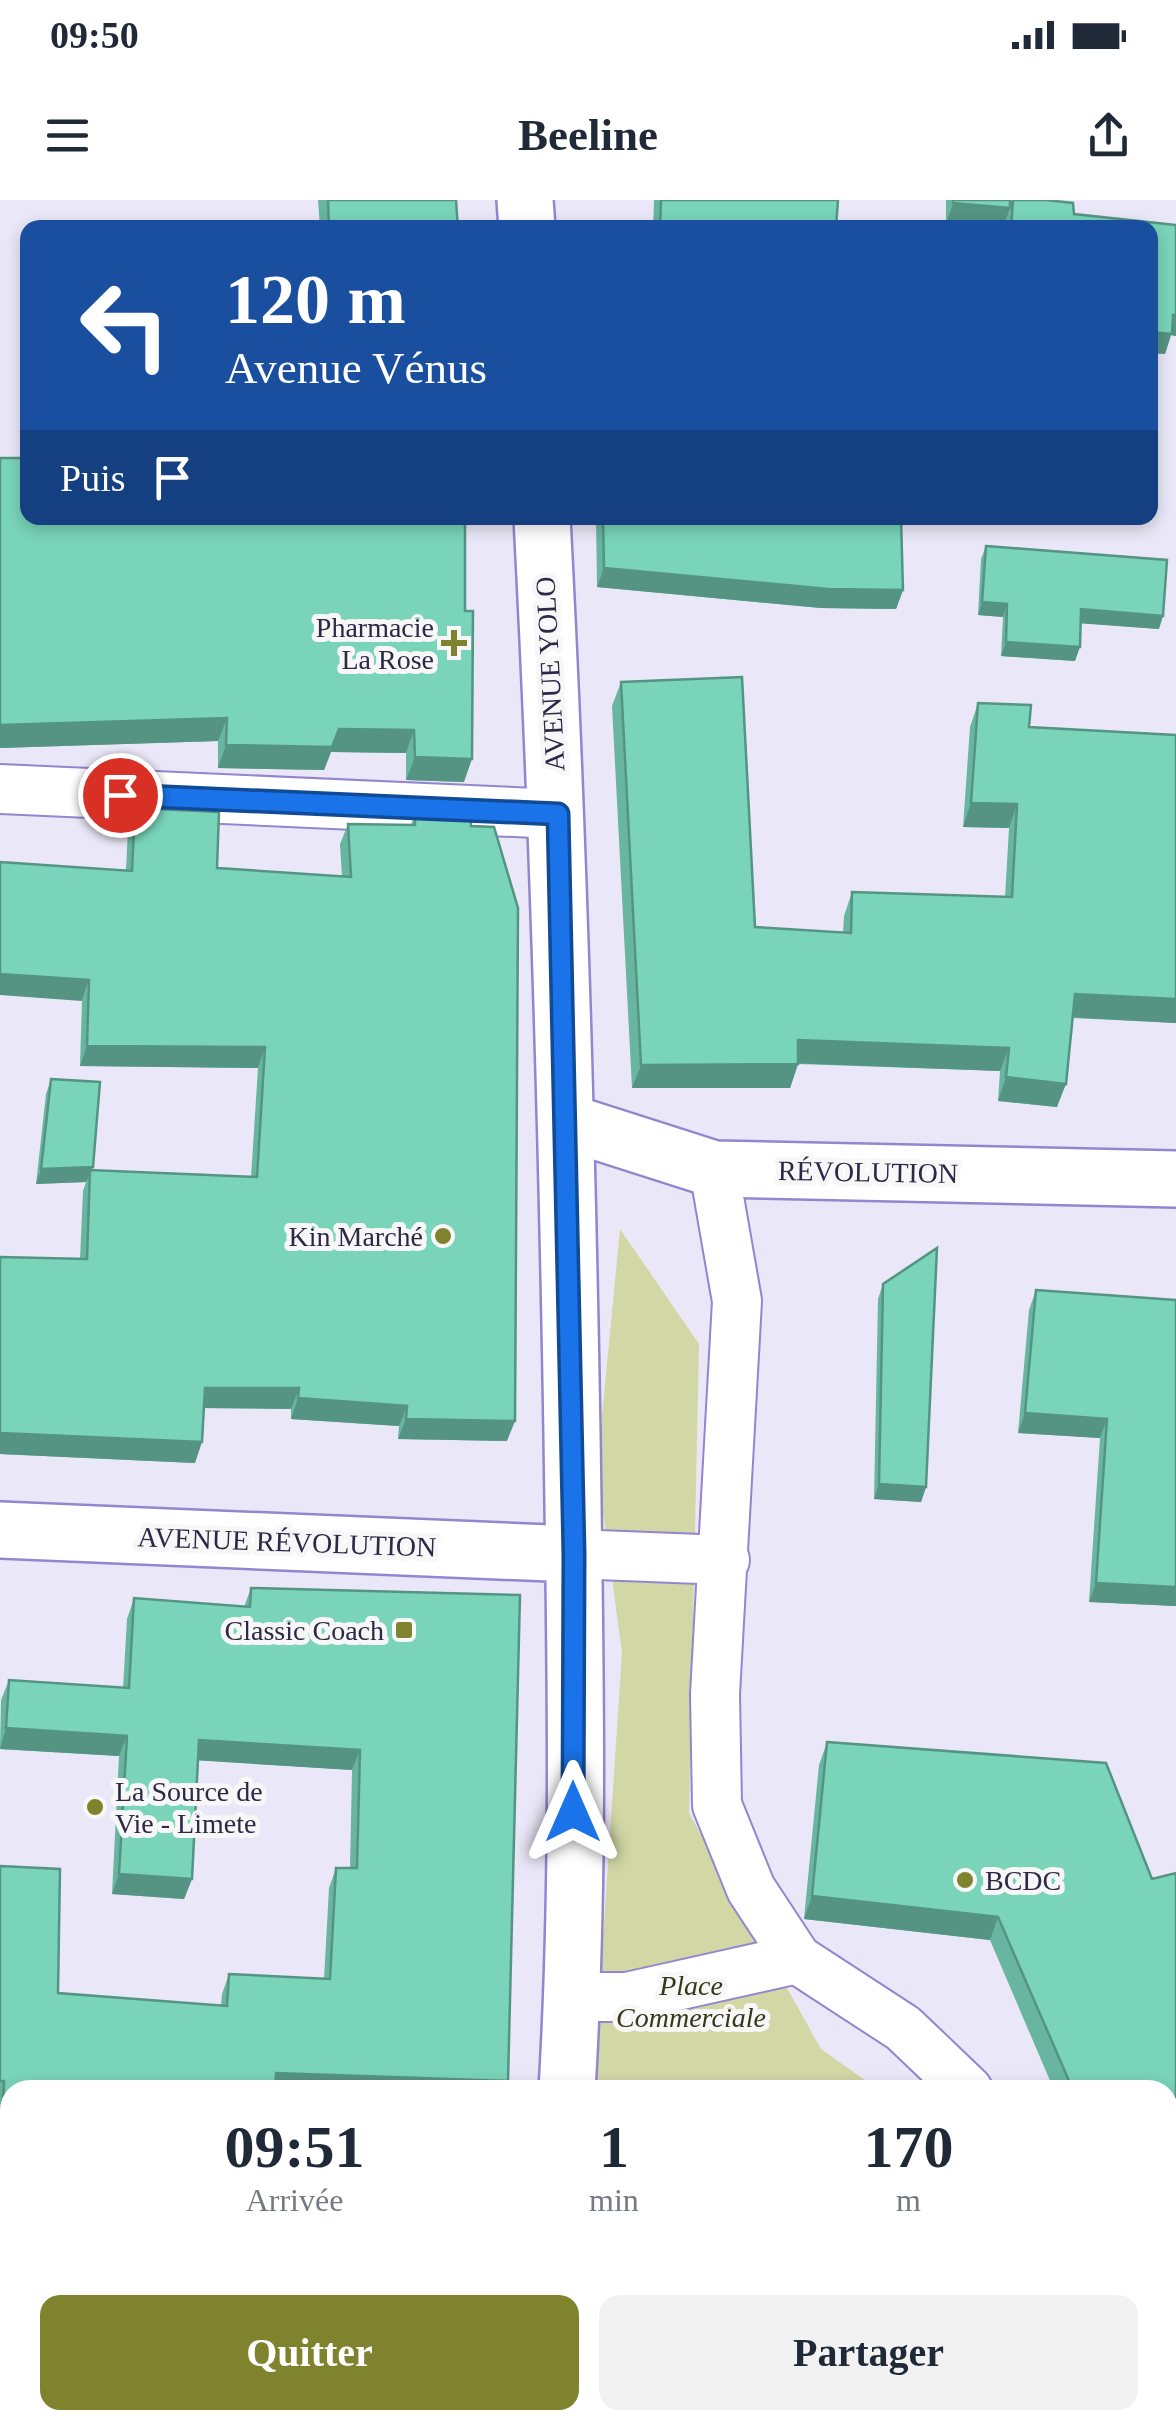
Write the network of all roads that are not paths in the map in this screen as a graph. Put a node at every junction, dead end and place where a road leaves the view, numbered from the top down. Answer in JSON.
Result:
{"nodes":[{"id":1,"x":542,"y":525,"type":"edge"},
{"id":2,"x":0,"y":790,"type":"edge"},
{"id":3,"x":558,"y":814,"type":"junction"},
{"id":4,"x":566,"y":1122,"type":"junction"},
{"id":5,"x":714,"y":1169,"type":"junction"},
{"id":6,"x":1176,"y":1179,"type":"edge"},
{"id":7,"x":0,"y":1530,"type":"edge"},
{"id":8,"x":574,"y":1554,"type":"junction"},
{"id":9,"x":725,"y":1560,"type":"junction"},
{"id":10,"x":797,"y":1958,"type":"junction"},
{"id":11,"x":573,"y":1997,"type":"junction"},
{"id":12,"x":568,"y":2080,"type":"edge"},
{"id":13,"x":958,"y":2080,"type":"edge"}],
"edges":[{"from":1,"to":3,"type":"street","name":"AVENUE YOLO"},
{"from":2,"to":3,"type":"street"},
{"from":3,"to":4,"type":"street","name":"AVENUE YOLO"},
{"from":4,"to":5,"type":"street","name":"RÉVOLUTION"},
{"from":4,"to":8,"type":"street","name":"AVENUE YOLO"},
{"from":5,"to":6,"type":"street","name":"RÉVOLUTION"},
{"from":5,"to":9,"type":"street"},
{"from":7,"to":8,"type":"street","name":"AVENUE RÉVOLUTION"},
{"from":8,"to":9,"type":"street"},
{"from":8,"to":11,"type":"street","name":"AVENUE YOLO"},
{"from":9,"to":10,"type":"street"},
{"from":10,"to":11,"type":"street"},
{"from":10,"to":13,"type":"street"},
{"from":11,"to":12,"type":"street","name":"AVENUE YOLO"}]}
